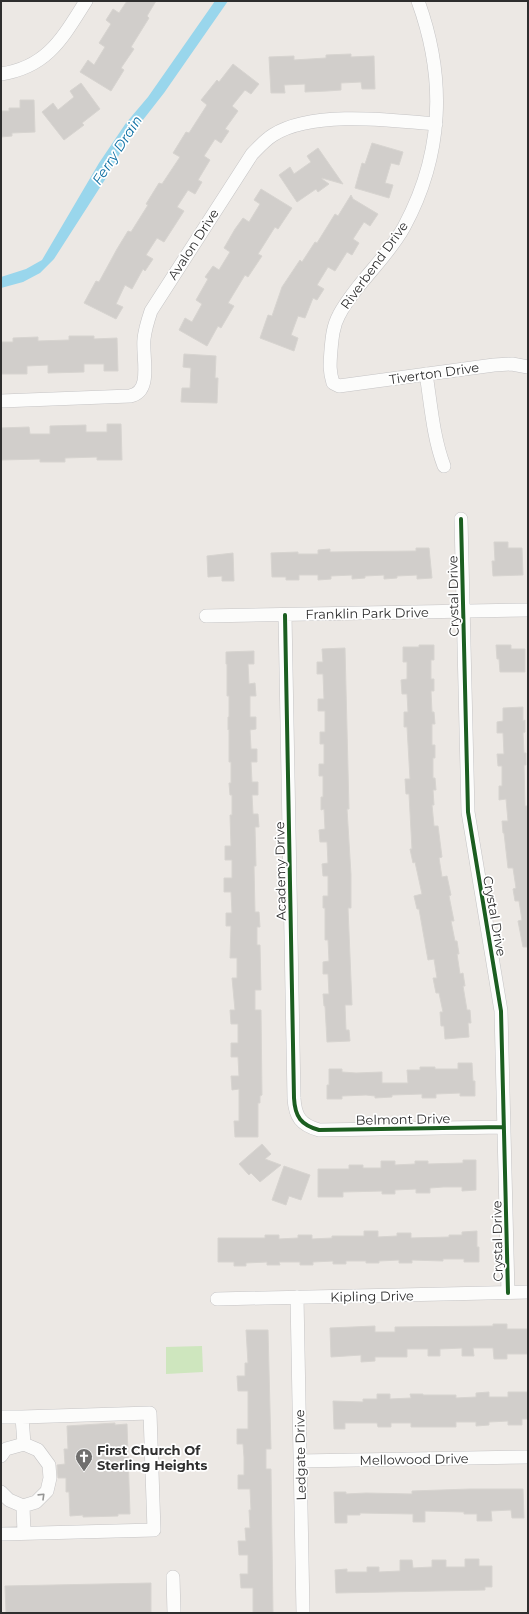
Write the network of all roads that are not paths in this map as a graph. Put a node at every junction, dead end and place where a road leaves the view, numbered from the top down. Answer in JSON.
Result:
{"nodes":[{"id":1,"x":86,"y":1,"type":"edge"},
{"id":2,"x":418,"y":1,"type":"edge"},
{"id":3,"x":1,"y":74,"type":"edge"},
{"id":4,"x":436,"y":124,"type":"junction"},
{"id":5,"x":528,"y":367,"type":"edge"},
{"id":6,"x":426,"y":374,"type":"junction"},
{"id":7,"x":339,"y":386,"type":"joint"},
{"id":8,"x":1,"y":401,"type":"edge"},
{"id":9,"x":444,"y":466,"type":"dead end"},
{"id":10,"x":461,"y":519,"type":"dead end"},
{"id":11,"x":528,"y":610,"type":"edge"},
{"id":12,"x":463,"y":612,"type":"junction"},
{"id":13,"x":285,"y":615,"type":"junction"},
{"id":14,"x":206,"y":616,"type":"dead end"},
{"id":15,"x":303,"y":1123,"type":"joint"},
{"id":16,"x":504,"y":1127,"type":"junction"},
{"id":17,"x":528,"y":1292,"type":"edge"},
{"id":18,"x":508,"y":1293,"type":"junction"},
{"id":19,"x":298,"y":1297,"type":"junction"},
{"id":20,"x":216,"y":1299,"type":"dead end"},
{"id":21,"x":1,"y":1417,"type":"edge"},
{"id":22,"x":22,"y":1417,"type":"junction"},
{"id":23,"x":24,"y":1444,"type":"junction"},
{"id":24,"x":1,"y":1456,"type":"edge"},
{"id":25,"x":528,"y":1457,"type":"edge"},
{"id":26,"x":300,"y":1461,"type":"junction"},
{"id":27,"x":1,"y":1492,"type":"edge"},
{"id":28,"x":23,"y":1506,"type":"junction"},
{"id":29,"x":24,"y":1533,"type":"junction"},
{"id":30,"x":1,"y":1534,"type":"edge"},
{"id":31,"x":173,"y":1577,"type":"dead end"},
{"id":32,"x":174,"y":1613,"type":"edge"},
{"id":33,"x":303,"y":1613,"type":"edge"}],
"edges":[{"from":1,"to":3,"type":"street"},
{"from":2,"to":4,"type":"street","name":"Riverbend Drive"},
{"from":4,"to":7,"type":"street","name":"Riverbend Drive"},
{"from":4,"to":8,"type":"street","name":"Avalon Drive"},
{"from":5,"to":6,"type":"street","name":"Tiverton Drive"},
{"from":6,"to":7,"type":"street","name":"Tiverton Drive"},
{"from":6,"to":9,"type":"street"},
{"from":10,"to":12,"type":"street","name":"Crystal Drive"},
{"from":11,"to":12,"type":"street","name":"Franklin Park Drive"},
{"from":12,"to":13,"type":"street","name":"Franklin Park Drive"},
{"from":12,"to":16,"type":"street","name":"Crystal Drive"},
{"from":13,"to":14,"type":"street","name":"Franklin Park Drive"},
{"from":13,"to":15,"type":"street","name":"Academy Drive"},
{"from":15,"to":16,"type":"street","name":"Belmont Drive"},
{"from":16,"to":18,"type":"street","name":"Crystal Drive"},
{"from":17,"to":18,"type":"street","name":"Kipling Drive"},
{"from":18,"to":19,"type":"street","name":"Kipling Drive"},
{"from":19,"to":20,"type":"street","name":"Kipling Drive"},
{"from":19,"to":26,"type":"street","name":"Ledgate Drive"},
{"from":21,"to":22,"type":"street"},
{"from":22,"to":23,"type":"street"},
{"from":22,"to":29,"type":"street"},
{"from":23,"to":24,"type":"street"},
{"from":28,"to":23,"type":"street","one_way":true},
{"from":25,"to":26,"type":"street","name":"Mellowood Drive"},
{"from":26,"to":33,"type":"street","name":"Ledgate Drive"},
{"from":27,"to":28,"type":"street"},
{"from":28,"to":29,"type":"street"},
{"from":29,"to":30,"type":"street"},
{"from":31,"to":32,"type":"street"}]}
